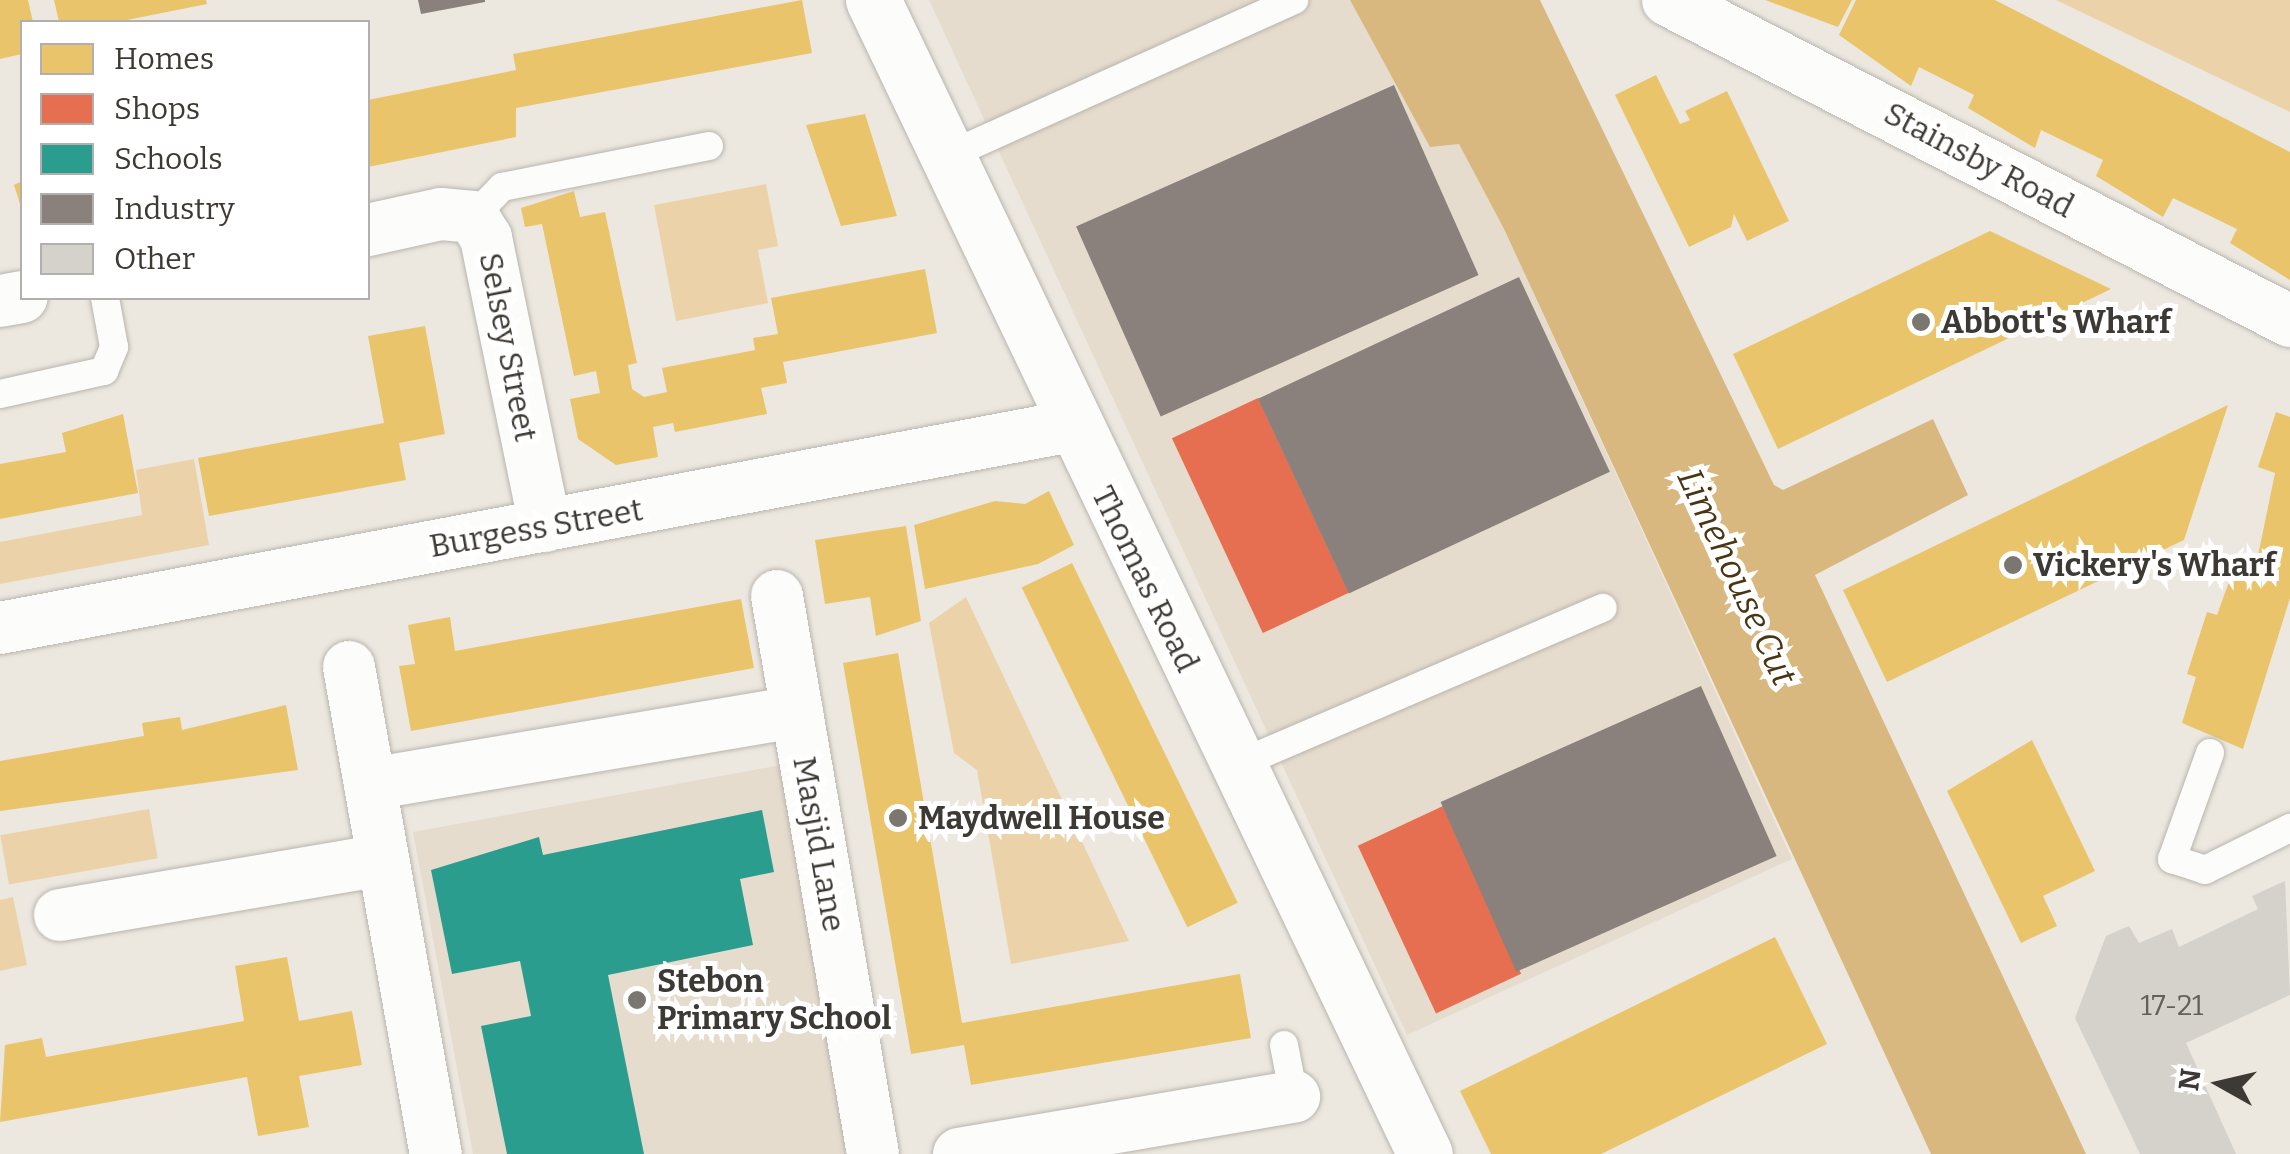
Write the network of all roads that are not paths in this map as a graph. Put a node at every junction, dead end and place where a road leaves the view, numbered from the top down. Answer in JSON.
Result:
{"nodes":[{"id":1,"x":873,"y":0,"type":"edge"},
{"id":2,"x":1294,"y":0,"type":"edge"},
{"id":3,"x":1668,"y":0,"type":"edge"},
{"id":4,"x":709,"y":146,"type":"dead end"},
{"id":5,"x":946,"y":157,"type":"junction"},
{"id":6,"x":473,"y":217,"type":"junction"},
{"id":7,"x":370,"y":230,"type":"edge"},
{"id":8,"x":105,"y":300,"type":"edge"},
{"id":9,"x":2290,"y":321,"type":"edge"},
{"id":10,"x":0,"y":394,"type":"edge"},
{"id":11,"x":1071,"y":426,"type":"junction"},
{"id":12,"x":544,"y":526,"type":"junction"},
{"id":13,"x":778,"y":596,"type":"dead end"},
{"id":14,"x":1603,"y":608,"type":"dead end"},
{"id":15,"x":0,"y":628,"type":"edge"},
{"id":16,"x":349,"y":668,"type":"dead end"},
{"id":17,"x":796,"y":712,"type":"junction"},
{"id":18,"x":2210,"y":754,"type":"dead end"},
{"id":19,"x":1236,"y":765,"type":"junction"},
{"id":20,"x":370,"y":784,"type":"junction"},
{"id":21,"x":2290,"y":828,"type":"edge"},
{"id":22,"x":382,"y":860,"type":"junction"},
{"id":23,"x":60,"y":915,"type":"dead end"},
{"id":24,"x":1284,"y":1045,"type":"dead end"},
{"id":25,"x":1294,"y":1098,"type":"joint"},
{"id":26,"x":436,"y":1154,"type":"edge"},
{"id":27,"x":873,"y":1154,"type":"edge"},
{"id":28,"x":959,"y":1154,"type":"edge"},
{"id":29,"x":1424,"y":1154,"type":"edge"}],
"edges":[{"from":1,"to":5,"type":"street","name":"Thomas Road"},
{"from":2,"to":5,"type":"lane"},
{"from":3,"to":9,"type":"street","name":"Stainsby Road"},
{"from":4,"to":6,"type":"lane"},
{"from":5,"to":11,"type":"street","name":"Thomas Road"},
{"from":6,"to":7,"type":"street","name":"Selsey Street"},
{"from":6,"to":12,"type":"street","name":"Selsey Street"},
{"from":8,"to":10,"type":"lane"},
{"from":11,"to":12,"type":"street","name":"Burgess Street"},
{"from":11,"to":19,"type":"street","name":"Thomas Road"},
{"from":12,"to":15,"type":"street","name":"Burgess Street"},
{"from":13,"to":17,"type":"street","name":"Masjid Lane"},
{"from":14,"to":19,"type":"lane"},
{"from":16,"to":20,"type":"street"},
{"from":17,"to":20,"type":"street","name":"Masjid Lane"},
{"from":17,"to":27,"type":"street","name":"Masjid Lane"},
{"from":18,"to":21,"type":"lane"},
{"from":19,"to":29,"type":"street","name":"Thomas Road"},
{"from":20,"to":22,"type":"street"},
{"from":22,"to":23,"type":"street"},
{"from":22,"to":26,"type":"street"},
{"from":24,"to":25,"type":"lane"},
{"from":25,"to":28,"type":"street"}]}
